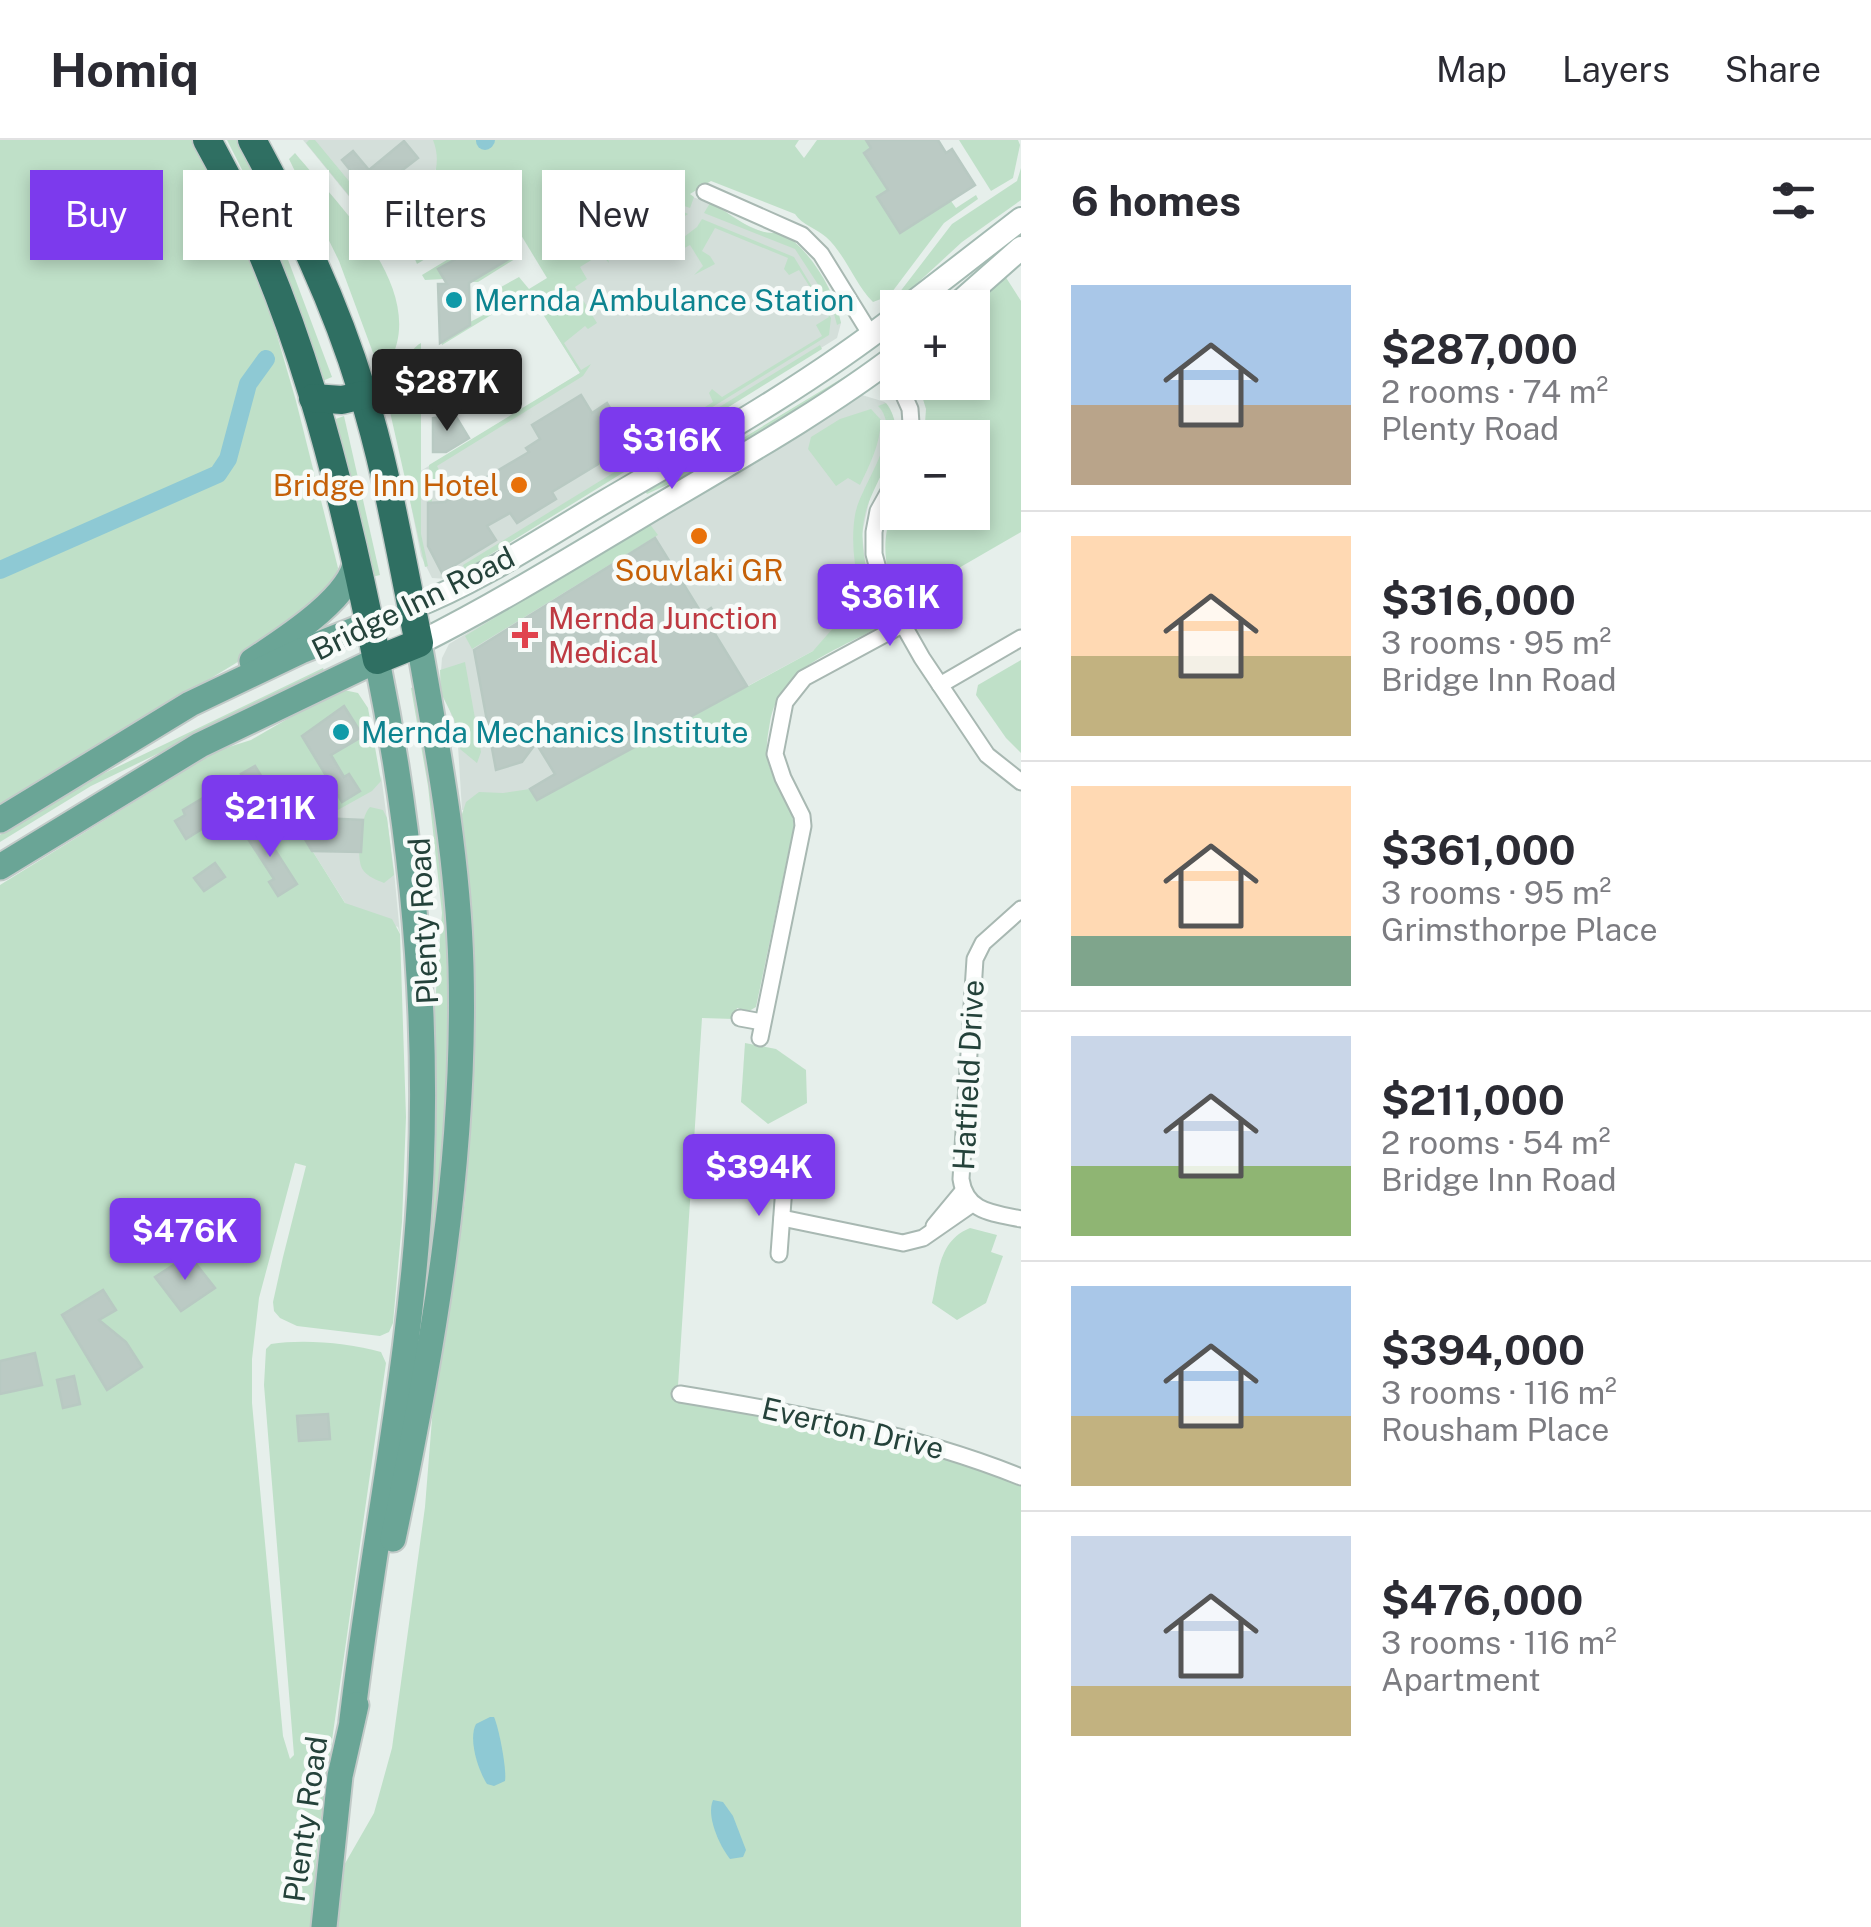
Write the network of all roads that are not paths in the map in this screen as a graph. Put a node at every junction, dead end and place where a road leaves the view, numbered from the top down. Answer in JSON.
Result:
{"nodes":[{"id":1,"x":207,"y":140,"type":"edge"},
{"id":2,"x":252,"y":140,"type":"edge"},
{"id":3,"x":705,"y":192,"type":"dead end"},
{"id":4,"x":1021,"y":219,"type":"edge"},
{"id":5,"x":1021,"y":248,"type":"edge"},
{"id":6,"x":929,"y":290,"type":"edge"},
{"id":7,"x":973,"y":290,"type":"edge"},
{"id":8,"x":880,"y":329,"type":"edge"},
{"id":9,"x":872,"y":335,"type":"junction"},
{"id":10,"x":880,"y":347,"type":"edge"},
{"id":11,"x":880,"y":376,"type":"edge"},
{"id":12,"x":364,"y":395,"type":"junction"},
{"id":13,"x":313,"y":398,"type":"junction"},
{"id":14,"x":880,"y":507,"type":"edge"},
{"id":15,"x":356,"y":559,"type":"junction"},
{"id":16,"x":411,"y":608,"type":"junction"},
{"id":17,"x":369,"y":624,"type":"junction"},
{"id":18,"x":902,"y":625,"type":"junction"},
{"id":19,"x":1021,"y":638,"type":"edge"},
{"id":20,"x":418,"y":643,"type":"junction"},
{"id":21,"x":376,"y":660,"type":"junction"},
{"id":22,"x":940,"y":686,"type":"junction"},
{"id":23,"x":190,"y":704,"type":"junction"},
{"id":24,"x":1021,"y":782,"type":"edge"},
{"id":25,"x":0,"y":820,"type":"edge"},
{"id":26,"x":0,"y":866,"type":"edge"},
{"id":27,"x":1021,"y":909,"type":"edge"},
{"id":28,"x":740,"y":1018,"type":"dead end"},
{"id":29,"x":784,"y":1187,"type":"dead end"},
{"id":30,"x":967,"y":1198,"type":"junction"},
{"id":31,"x":782,"y":1218,"type":"junction"},
{"id":32,"x":1021,"y":1219,"type":"edge"},
{"id":33,"x":779,"y":1254,"type":"dead end"},
{"id":34,"x":680,"y":1394,"type":"dead end"},
{"id":35,"x":1021,"y":1477,"type":"edge"},
{"id":36,"x":352,"y":1720,"type":"junction"},
{"id":37,"x":324,"y":1927,"type":"edge"}],
"edges":[{"from":1,"to":13,"type":"highway","name":"Plenty Road"},
{"from":2,"to":12,"type":"highway","name":"Plenty Road"},
{"from":3,"to":9,"type":"street"},
{"from":4,"to":6,"type":"main road"},
{"from":5,"to":7,"type":"main road"},
{"from":8,"to":9,"type":"main road","name":"Bridge Inn Road"},
{"from":9,"to":10,"type":"main road"},
{"from":9,"to":16,"type":"main road","name":"Bridge Inn Road"},
{"from":11,"to":20,"type":"main road","name":"Bridge Inn Road"},
{"from":12,"to":13,"type":"highway"},
{"from":12,"to":16,"type":"highway","name":"Plenty Road"},
{"from":13,"to":15,"type":"highway","name":"Plenty Road"},
{"from":14,"to":18,"type":"street"},
{"from":15,"to":17,"type":"highway","name":"Plenty Road"},
{"from":15,"to":23,"type":"main road"},
{"from":16,"to":17,"type":"highway","name":"Bridge Inn Road"},
{"from":16,"to":20,"type":"highway","name":"Plenty Road"},
{"from":17,"to":21,"type":"highway","name":"Plenty Road"},
{"from":17,"to":23,"type":"main road","name":"Bridge Inn Road"},
{"from":18,"to":22,"type":"street"},
{"from":18,"to":28,"type":"street"},
{"from":19,"to":22,"type":"street"},
{"from":20,"to":21,"type":"highway","name":"Bridge Inn Road"},
{"from":20,"to":36,"type":"main road","name":"Plenty Road"},
{"from":21,"to":26,"type":"main road","name":"Bridge Inn Road"},
{"from":21,"to":36,"type":"main road","name":"Plenty Road"},
{"from":22,"to":24,"type":"street"},
{"from":23,"to":25,"type":"main road","name":"Bridge Inn Road"},
{"from":27,"to":30,"type":"street","name":"Hatfield Drive"},
{"from":29,"to":31,"type":"street"},
{"from":30,"to":31,"type":"street"},
{"from":30,"to":32,"type":"street","name":"Hatfield Drive"},
{"from":31,"to":33,"type":"street"},
{"from":34,"to":35,"type":"street","name":"Everton Drive"},
{"from":36,"to":37,"type":"main road","name":"Plenty Road"}]}
